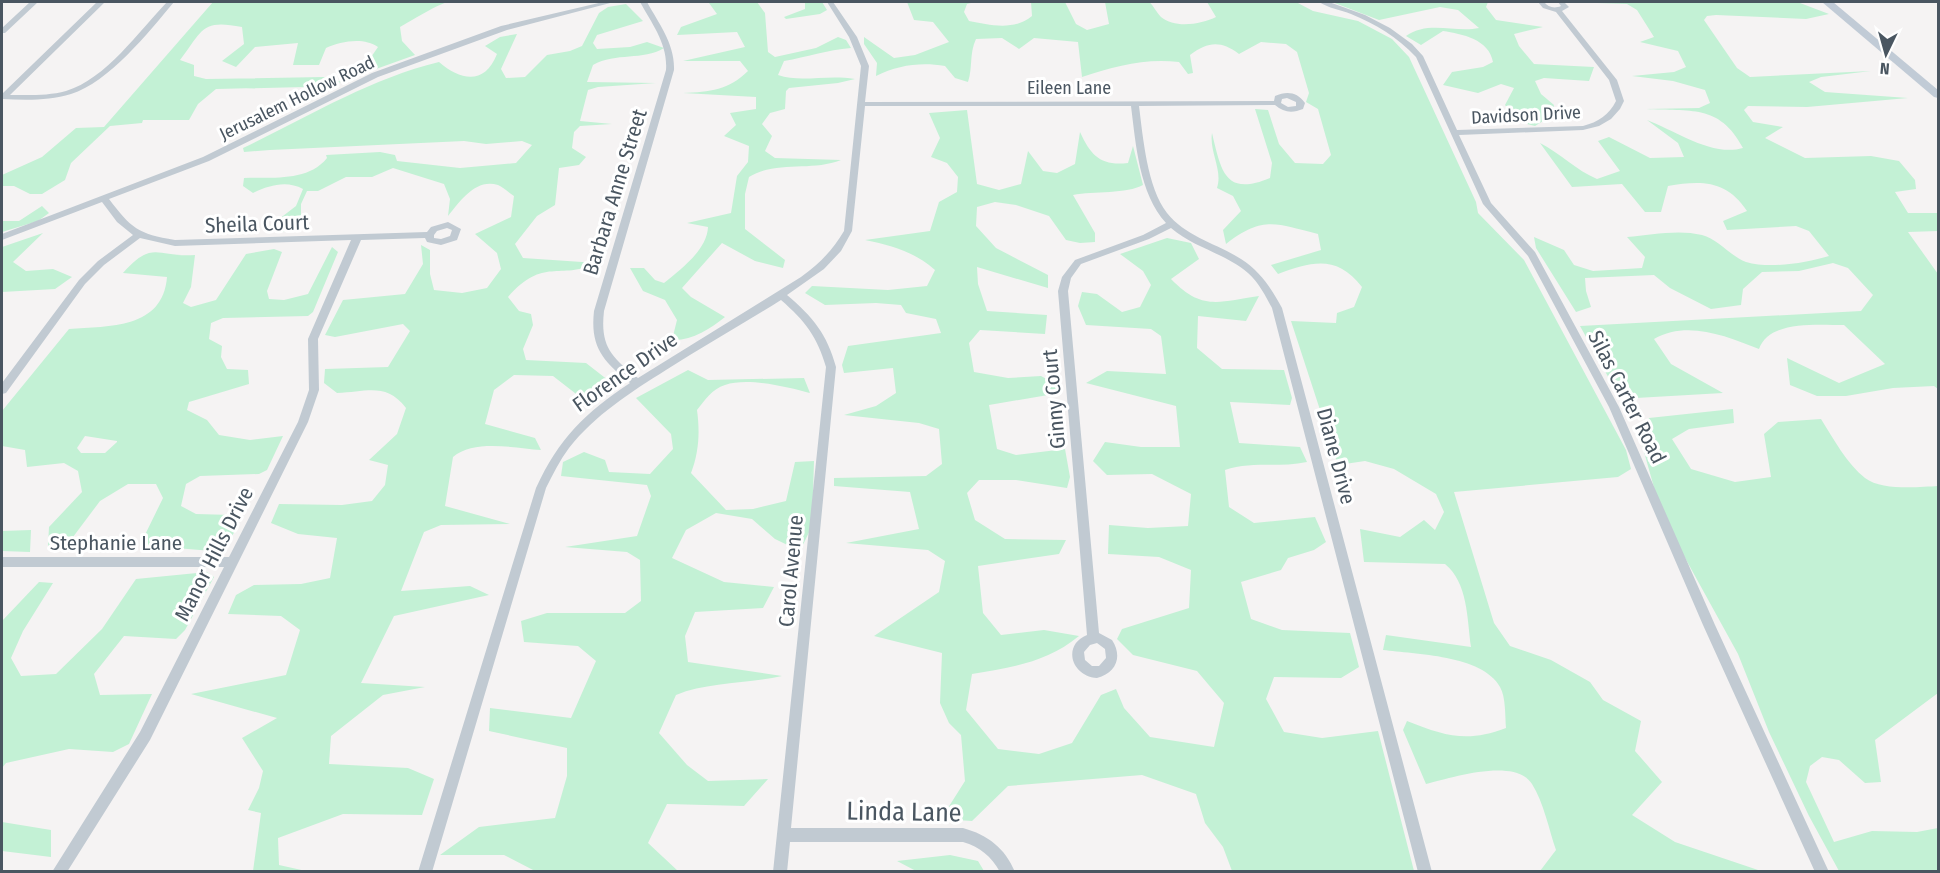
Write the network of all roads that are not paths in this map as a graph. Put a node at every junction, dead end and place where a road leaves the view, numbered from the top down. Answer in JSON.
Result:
{"nodes":[{"id":1,"x":34,"y":2,"type":"edge"},
{"id":2,"x":101,"y":2,"type":"edge"},
{"id":3,"x":170,"y":2,"type":"edge"},
{"id":4,"x":606,"y":2,"type":"edge"},
{"id":5,"x":644,"y":2,"type":"edge"},
{"id":6,"x":830,"y":2,"type":"edge"},
{"id":7,"x":1323,"y":2,"type":"edge"},
{"id":8,"x":1541,"y":2,"type":"edge"},
{"id":9,"x":1827,"y":2,"type":"edge"},
{"id":10,"x":1560,"y":6,"type":"edge"},
{"id":11,"x":2,"y":31,"type":"edge"},
{"id":12,"x":1938,"y":95,"type":"edge"},
{"id":13,"x":2,"y":97,"type":"edge"},
{"id":14,"x":1277,"y":102,"type":"dead end"},
{"id":15,"x":1135,"y":103,"type":"junction"},
{"id":16,"x":861,"y":104,"type":"junction"},
{"id":17,"x":1454,"y":133,"type":"junction"},
{"id":18,"x":104,"y":199,"type":"junction"},
{"id":19,"x":1172,"y":224,"type":"junction"},
{"id":20,"x":429,"y":235,"type":"dead end"},
{"id":21,"x":137,"y":236,"type":"junction"},
{"id":22,"x":2,"y":237,"type":"edge"},
{"id":23,"x":357,"y":237,"type":"junction"},
{"id":24,"x":780,"y":294,"type":"junction"},
{"id":25,"x":638,"y":383,"type":"junction"},
{"id":26,"x":2,"y":390,"type":"edge"},
{"id":27,"x":2,"y":562,"type":"edge"},
{"id":28,"x":231,"y":562,"type":"junction"},
{"id":29,"x":1093,"y":639,"type":"dead end"},
{"id":30,"x":784,"y":835,"type":"junction"},
{"id":31,"x":59,"y":872,"type":"edge"},
{"id":32,"x":425,"y":872,"type":"edge"},
{"id":33,"x":780,"y":872,"type":"edge"},
{"id":34,"x":1008,"y":872,"type":"edge"},
{"id":35,"x":1425,"y":872,"type":"edge"},
{"id":36,"x":1822,"y":872,"type":"edge"}],
"edges":[{"from":1,"to":11,"type":"street"},
{"from":2,"to":13,"type":"street"},
{"from":3,"to":13,"type":"street"},
{"from":4,"to":18,"type":"street","name":"Jerusalem Hollow Road"},
{"from":5,"to":25,"type":"street","name":"Barbara Anne Street"},
{"from":6,"to":16,"type":"street","name":"Florence Drive"},
{"from":7,"to":17,"type":"street","name":"Silas Carter Road"},
{"from":8,"to":10,"type":"street","name":"Davidson Drive"},
{"from":9,"to":12,"type":"main road"},
{"from":10,"to":17,"type":"street","name":"Davidson Drive"},
{"from":14,"to":15,"type":"street","name":"Eileen Lane"},
{"from":15,"to":16,"type":"street","name":"Eileen Lane"},
{"from":15,"to":19,"type":"street","name":"Diane Drive"},
{"from":16,"to":24,"type":"street","name":"Florence Drive"},
{"from":17,"to":36,"type":"street","name":"Silas Carter Road"},
{"from":18,"to":21,"type":"street"},
{"from":18,"to":22,"type":"street","name":"Jerusalem Hollow Road"},
{"from":19,"to":29,"type":"street","name":"Ginny Court"},
{"from":19,"to":35,"type":"street","name":"Diane Drive"},
{"from":20,"to":23,"type":"street","name":"Sheila Court"},
{"from":21,"to":23,"type":"street","name":"Sheila Court"},
{"from":21,"to":26,"type":"street"},
{"from":23,"to":28,"type":"street","name":"Manor Hills Drive"},
{"from":24,"to":25,"type":"street","name":"Florence Drive"},
{"from":24,"to":30,"type":"street","name":"Carol Avenue"},
{"from":25,"to":32,"type":"street","name":"Florence Drive"},
{"from":27,"to":28,"type":"street","name":"Stephanie Lane"},
{"from":28,"to":31,"type":"street","name":"Manor Hills Drive"},
{"from":30,"to":33,"type":"street","name":"Carol Avenue"},
{"from":30,"to":34,"type":"street","name":"Linda Lane"}]}
